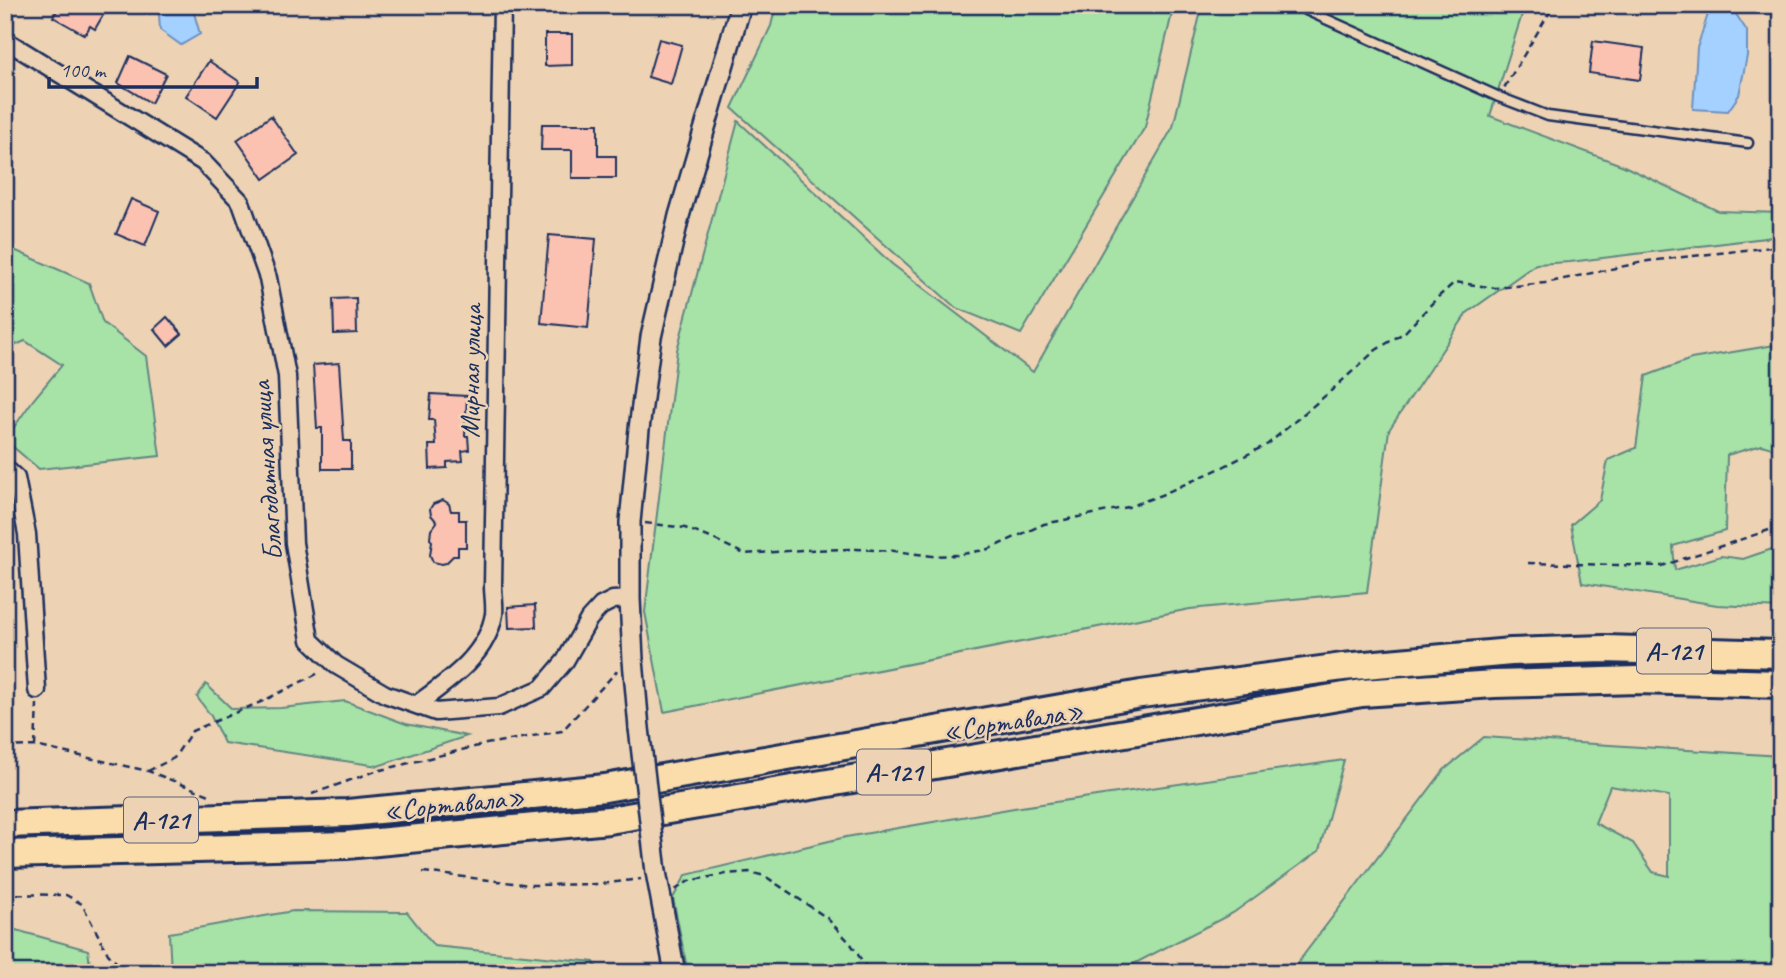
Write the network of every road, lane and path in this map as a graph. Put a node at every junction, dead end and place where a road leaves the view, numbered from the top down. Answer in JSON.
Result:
{"nodes":[{"id":1,"x":502,"y":5,"type":"edge"},
{"id":2,"x":741,"y":5,"type":"edge"},
{"id":3,"x":1295,"y":5,"type":"edge"},
{"id":4,"x":1554,"y":5,"type":"edge"},
{"id":5,"x":5,"y":40,"type":"edge"},
{"id":6,"x":1499,"y":97,"type":"junction"},
{"id":7,"x":1748,"y":143,"type":"dead end"},
{"id":8,"x":1781,"y":246,"type":"edge"},
{"id":9,"x":5,"y":468,"type":"edge"},
{"id":10,"x":630,"y":522,"type":"junction"},
{"id":11,"x":1781,"y":526,"type":"edge"},
{"id":12,"x":1528,"y":563,"type":"dead end"},
{"id":13,"x":631,"y":599,"type":"junction"},
{"id":14,"x":632,"y":648,"type":"junction"},
{"id":15,"x":1781,"y":654,"type":"edge"},
{"id":16,"x":336,"y":664,"type":"junction"},
{"id":17,"x":1781,"y":684,"type":"edge"},
{"id":18,"x":37,"y":690,"type":"joint"},
{"id":19,"x":416,"y":705,"type":"junction"},
{"id":20,"x":35,"y":746,"type":"junction"},
{"id":21,"x":5,"y":747,"type":"edge"},
{"id":22,"x":148,"y":771,"type":"junction"},
{"id":23,"x":310,"y":794,"type":"dead end"},
{"id":24,"x":216,"y":798,"type":"dead end"},
{"id":25,"x":5,"y":824,"type":"edge"},
{"id":26,"x":5,"y":854,"type":"edge"},
{"id":27,"x":423,"y":872,"type":"dead end"},
{"id":28,"x":654,"y":886,"type":"junction"},
{"id":29,"x":5,"y":894,"type":"edge"},
{"id":30,"x":127,"y":973,"type":"edge"},
{"id":31,"x":675,"y":973,"type":"edge"},
{"id":32,"x":870,"y":973,"type":"edge"}],
"edges":[{"from":1,"to":19,"type":"street","name":"Мирная улица"},
{"from":2,"to":10,"type":"street"},
{"from":3,"to":6,"type":"lane"},
{"from":4,"to":6,"type":"path"},
{"from":5,"to":16,"type":"street","name":"Благодатная улица"},
{"from":6,"to":7,"type":"lane"},
{"from":8,"to":10,"type":"path"},
{"from":9,"to":18,"type":"street"},
{"from":10,"to":13,"type":"street"},
{"from":11,"to":12,"type":"path"},
{"from":13,"to":14,"type":"street"},
{"from":13,"to":19,"type":"street","name":"Благодатная улица"},
{"from":14,"to":23,"type":"path"},
{"from":14,"to":28,"type":"street","bridge":true},
{"from":15,"to":25,"type":"highway","name":"«Сортавала»","number":"А-121"},
{"from":16,"to":19,"type":"street","name":"Благодатная улица"},
{"from":16,"to":22,"type":"path"},
{"from":17,"to":26,"type":"highway","name":"«Сортавала»","number":"А-121"},
{"from":18,"to":20,"type":"path"},
{"from":20,"to":21,"type":"path"},
{"from":20,"to":22,"type":"path"},
{"from":22,"to":24,"type":"path"},
{"from":27,"to":28,"type":"path"},
{"from":28,"to":31,"type":"street"},
{"from":28,"to":32,"type":"path"},
{"from":29,"to":30,"type":"path"}]}
